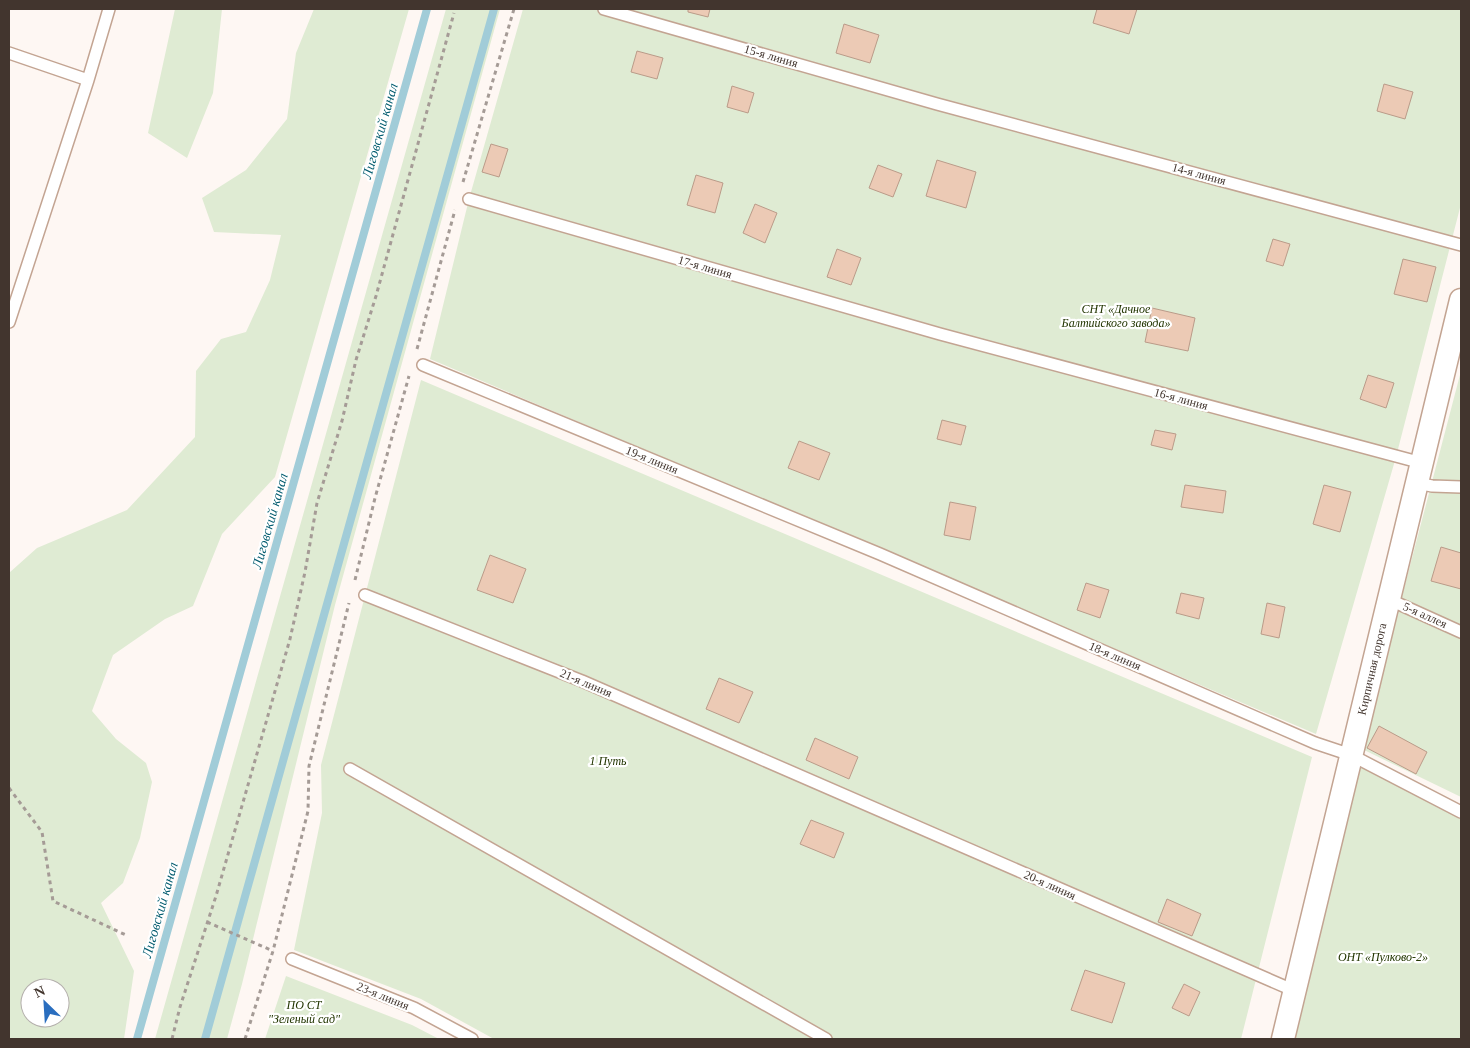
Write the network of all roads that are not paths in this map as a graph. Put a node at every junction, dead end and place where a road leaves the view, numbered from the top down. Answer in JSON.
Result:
{"nodes":[{"id":1,"x":109,"y":9,"type":"edge"},
{"id":2,"x":604,"y":9,"type":"edge"},
{"id":3,"x":9,"y":53,"type":"edge"},
{"id":4,"x":88,"y":80,"type":"junction"},
{"id":5,"x":937,"y":104,"type":"joint"},
{"id":6,"x":469,"y":200,"type":"dead end"},
{"id":7,"x":1461,"y":246,"type":"edge"},
{"id":8,"x":1461,"y":300,"type":"edge"},
{"id":9,"x":9,"y":322,"type":"edge"},
{"id":10,"x":940,"y":334,"type":"joint"},
{"id":11,"x":423,"y":365,"type":"dead end"},
{"id":12,"x":1419,"y":473,"type":"junction"},
{"id":13,"x":1461,"y":487,"type":"edge"},
{"id":14,"x":880,"y":554,"type":"joint"},
{"id":15,"x":365,"y":595,"type":"dead end"},
{"id":16,"x":1388,"y":599,"type":"junction"},
{"id":17,"x":1461,"y":632,"type":"edge"},
{"id":18,"x":1351,"y":756,"type":"junction"},
{"id":19,"x":350,"y":769,"type":"dead end"},
{"id":20,"x":805,"y":777,"type":"joint"},
{"id":21,"x":1461,"y":812,"type":"edge"},
{"id":22,"x":292,"y":959,"type":"dead end"},
{"id":23,"x":1296,"y":991,"type":"junction"},
{"id":24,"x":472,"y":1039,"type":"edge"},
{"id":25,"x":826,"y":1039,"type":"edge"},
{"id":26,"x":1283,"y":1039,"type":"edge"}],
"edges":[{"from":1,"to":4,"type":"lane"},
{"from":2,"to":5,"type":"lane","name":"15-я линия"},
{"from":3,"to":4,"type":"lane"},
{"from":4,"to":9,"type":"lane"},
{"from":5,"to":7,"type":"lane","name":"14-я линия"},
{"from":6,"to":10,"type":"lane","name":"17-я линия"},
{"from":8,"to":12,"type":"street","name":"Кирпичная дорога"},
{"from":10,"to":12,"type":"lane","name":"16-я линия"},
{"from":11,"to":14,"type":"lane","name":"19-я линия"},
{"from":12,"to":13,"type":"lane","name":"16-я линия"},
{"from":12,"to":16,"type":"street","name":"Кирпичная дорога"},
{"from":14,"to":18,"type":"lane","name":"18-я линия"},
{"from":15,"to":20,"type":"lane","name":"21-я линия"},
{"from":16,"to":17,"type":"lane","name":"5-я аллея"},
{"from":16,"to":18,"type":"street","name":"Кирпичная дорога"},
{"from":18,"to":21,"type":"lane","name":"18-я линия"},
{"from":18,"to":23,"type":"street","name":"Кирпичная дорога"},
{"from":19,"to":25,"type":"lane"},
{"from":20,"to":23,"type":"lane","name":"20-я линия"},
{"from":22,"to":24,"type":"lane","name":"23-я линия"},
{"from":23,"to":26,"type":"street","name":"Кирпичная дорога"}]}
